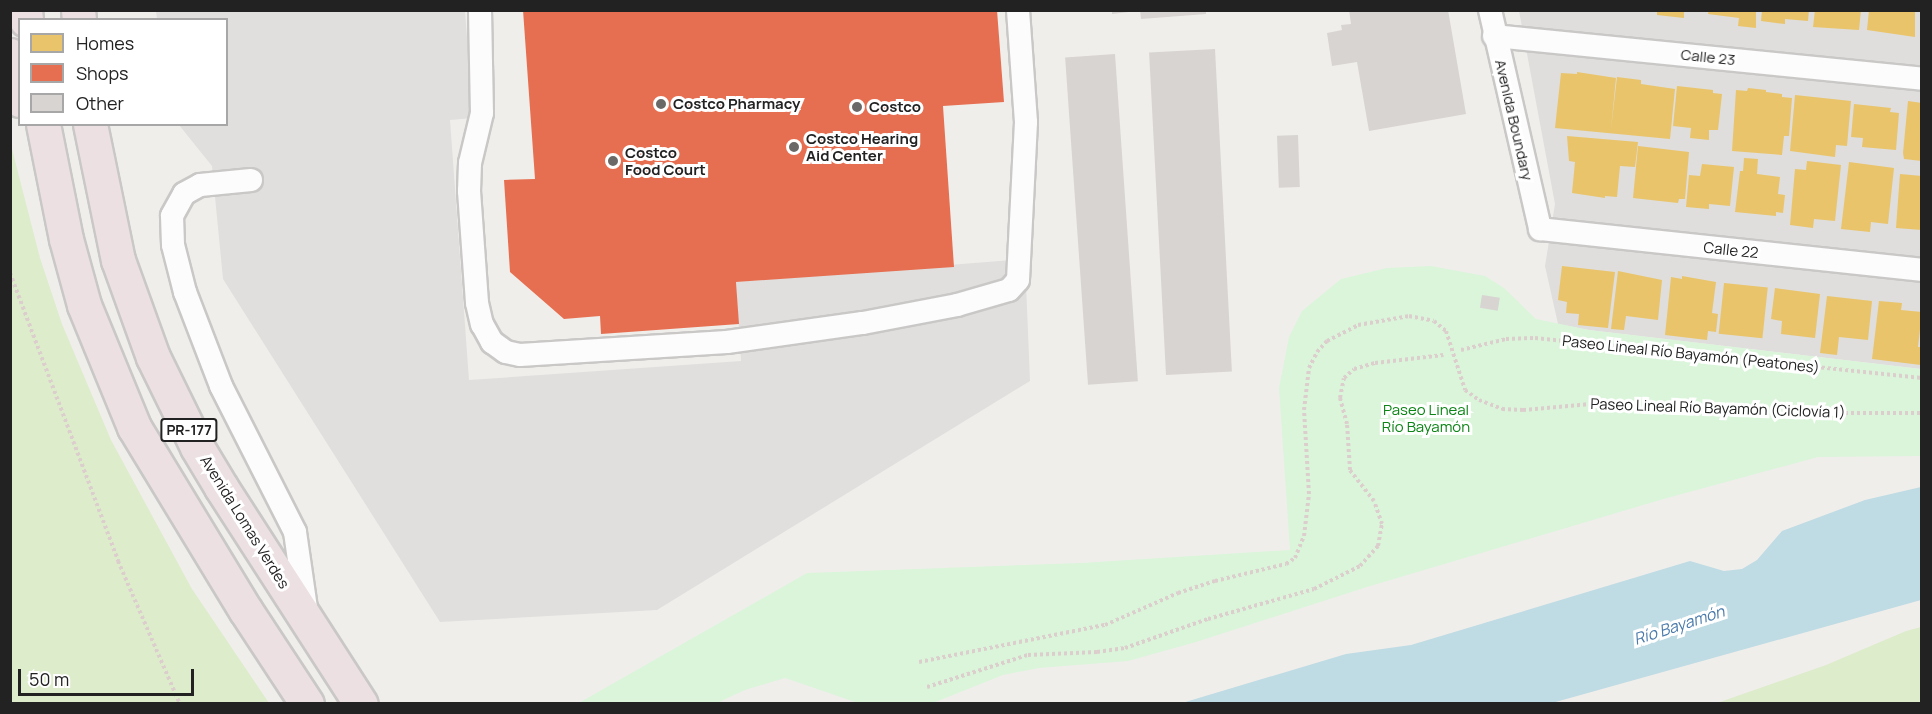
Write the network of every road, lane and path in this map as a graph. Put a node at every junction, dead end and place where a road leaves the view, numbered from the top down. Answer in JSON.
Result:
{"nodes":[{"id":1,"x":480,"y":10,"type":"edge"},
{"id":2,"x":1018,"y":10,"type":"edge"},
{"id":3,"x":1490,"y":10,"type":"edge"},
{"id":4,"x":1494,"y":36,"type":"junction"},
{"id":5,"x":10,"y":55,"type":"edge"},
{"id":6,"x":1922,"y":79,"type":"edge"},
{"id":7,"x":18,"y":91,"type":"edge"},
{"id":8,"x":90,"y":126,"type":"edge"},
{"id":9,"x":41,"y":128,"type":"edge"},
{"id":10,"x":250,"y":180,"type":"dead end"},
{"id":11,"x":1540,"y":229,"type":"joint"},
{"id":12,"x":1922,"y":270,"type":"edge"},
{"id":13,"x":10,"y":273,"type":"edge"},
{"id":14,"x":1461,"y":350,"type":"dead end"},
{"id":15,"x":1444,"y":355,"type":"dead end"},
{"id":16,"x":1922,"y":378,"type":"edge"},
{"id":17,"x":1922,"y":413,"type":"edge"},
{"id":18,"x":308,"y":623,"type":"junction"},
{"id":19,"x":919,"y":662,"type":"dead end"},
{"id":20,"x":927,"y":687,"type":"dead end"},
{"id":21,"x":180,"y":704,"type":"edge"},
{"id":22,"x":307,"y":704,"type":"edge"},
{"id":23,"x":361,"y":704,"type":"edge"}],
"edges":[{"from":1,"to":2,"type":"street"},
{"from":3,"to":4,"type":"street","name":"Avenida Boundary"},
{"from":4,"to":6,"type":"street","name":"Calle 23"},
{"from":4,"to":11,"type":"street","name":"Avenida Boundary"},
{"from":5,"to":7,"type":"highway"},
{"from":8,"to":18,"type":"highway","name":"Avenida Lomas Verdes","number":"PR-177"},
{"from":9,"to":22,"type":"highway","number":"PR-177"},
{"from":10,"to":18,"type":"street"},
{"from":11,"to":12,"type":"street","name":"Calle 22"},
{"from":13,"to":21,"type":"path"},
{"from":14,"to":16,"type":"path","name":"Paseo Lineal Río Bayamón (Peatones)"},
{"from":15,"to":20,"type":"path"},
{"from":17,"to":19,"type":"path","name":"Paseo Lineal Río Bayamón (Ciclovía 1)"},
{"from":18,"to":23,"type":"highway","name":"Avenida Lomas Verdes","number":"PR-177"}]}
